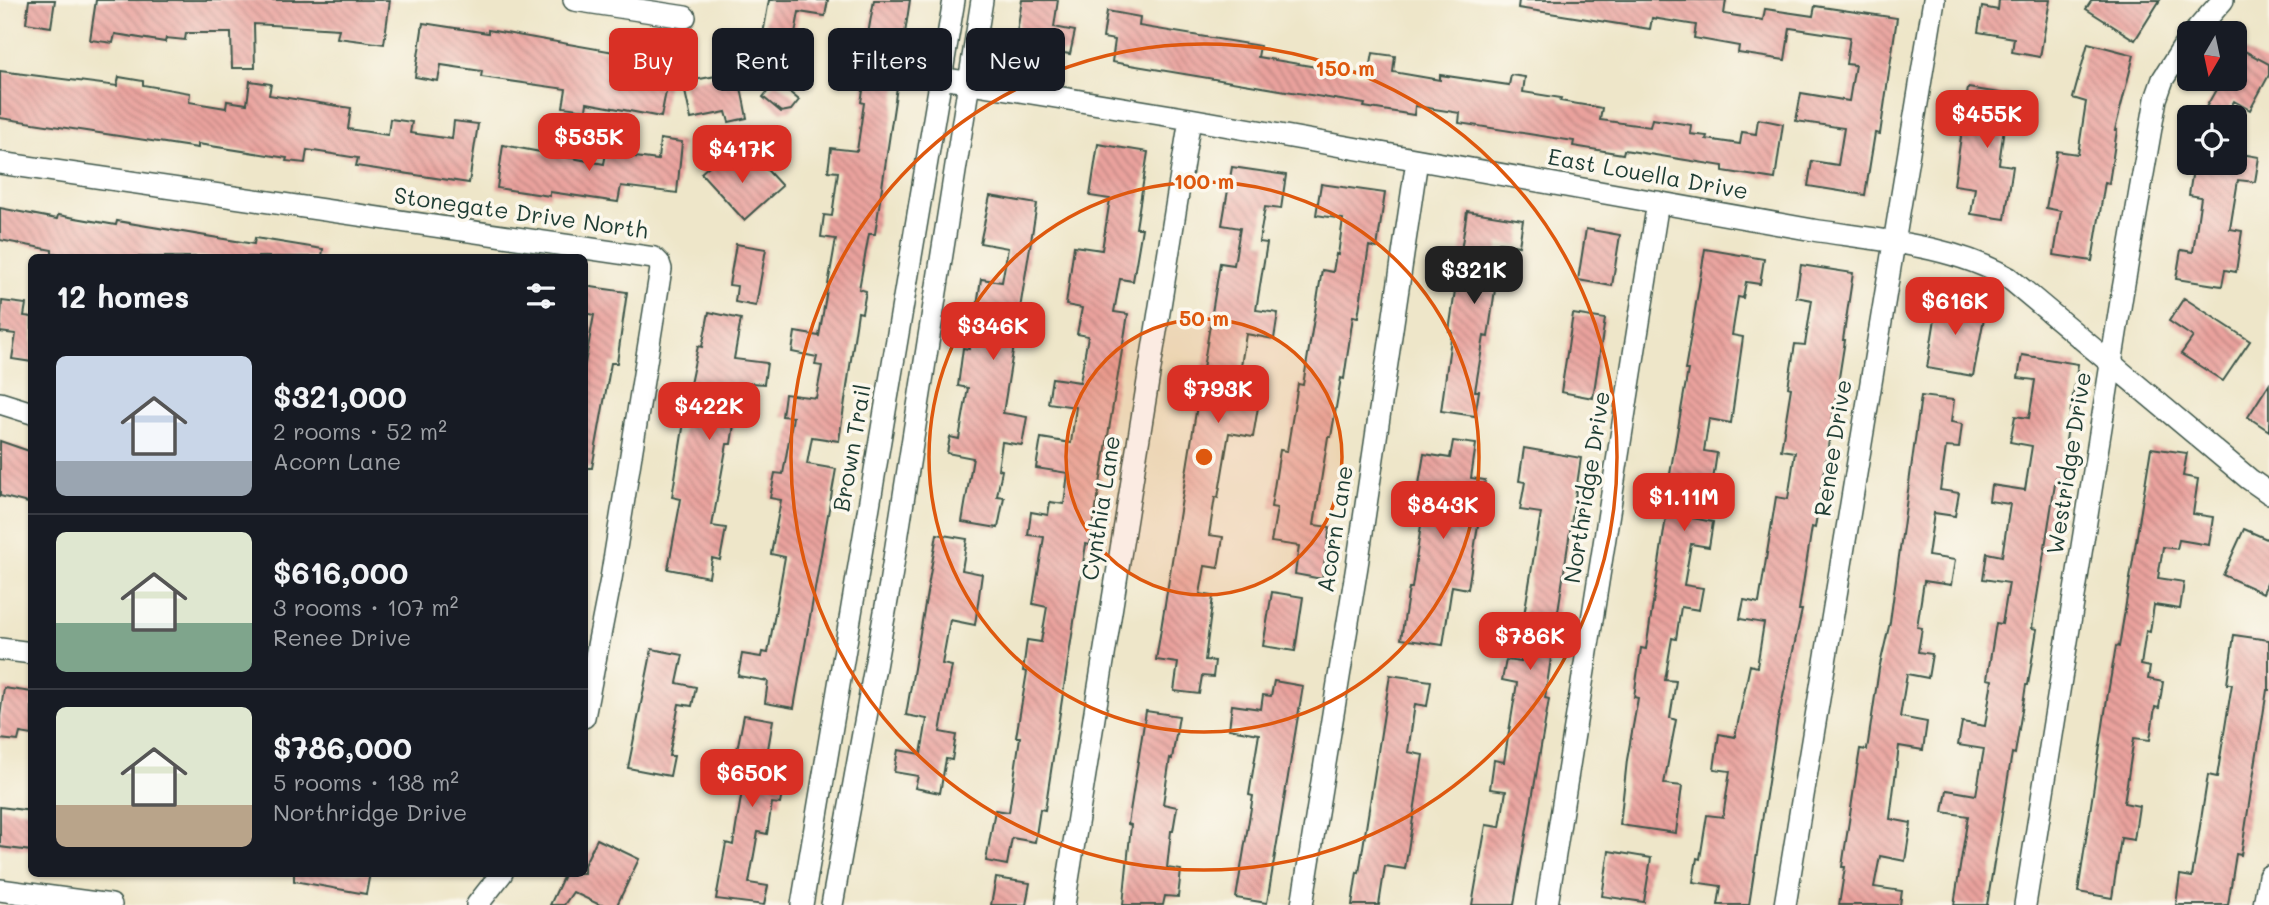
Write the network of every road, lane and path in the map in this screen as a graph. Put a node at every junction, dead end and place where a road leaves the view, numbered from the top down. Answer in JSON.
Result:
{"nodes":[{"id":1,"x":574,"y":0,"type":"edge"},
{"id":2,"x":954,"y":0,"type":"edge"},
{"id":3,"x":982,"y":0,"type":"edge"},
{"id":4,"x":1934,"y":0,"type":"edge"},
{"id":5,"x":2223,"y":0,"type":"edge"},
{"id":6,"x":685,"y":17,"type":"dead end"},
{"id":7,"x":2205,"y":21,"type":"edge"},
{"id":8,"x":949,"y":28,"type":"edge"},
{"id":9,"x":978,"y":28,"type":"edge"},
{"id":10,"x":2177,"y":57,"type":"edge"},
{"id":11,"x":939,"y":91,"type":"edge"},
{"id":12,"x":969,"y":91,"type":"edge"},
{"id":13,"x":1024,"y":91,"type":"edge"},
{"id":14,"x":1190,"y":119,"type":"junction"},
{"id":15,"x":1417,"y":160,"type":"junction"},
{"id":16,"x":0,"y":163,"type":"edge"},
{"id":17,"x":1658,"y":202,"type":"junction"},
{"id":18,"x":1893,"y":243,"type":"junction"},
{"id":19,"x":2111,"y":362,"type":"junction"},
{"id":20,"x":0,"y":404,"type":"edge"},
{"id":21,"x":28,"y":412,"type":"edge"},
{"id":22,"x":2269,"y":493,"type":"edge"},
{"id":23,"x":857,"y":579,"type":"junction"},
{"id":24,"x":890,"y":584,"type":"junction"},
{"id":25,"x":0,"y":649,"type":"edge"},
{"id":26,"x":28,"y":652,"type":"edge"},
{"id":27,"x":588,"y":697,"type":"edge"},
{"id":28,"x":2269,"y":876,"type":"edge"},
{"id":29,"x":499,"y":877,"type":"edge"},
{"id":30,"x":0,"y":890,"type":"edge"},
{"id":31,"x":111,"y":905,"type":"edge"},
{"id":32,"x":477,"y":905,"type":"edge"},
{"id":33,"x":802,"y":905,"type":"edge"},
{"id":34,"x":832,"y":905,"type":"edge"},
{"id":35,"x":1064,"y":905,"type":"edge"},
{"id":36,"x":1302,"y":905,"type":"edge"},
{"id":37,"x":1547,"y":905,"type":"edge"},
{"id":38,"x":1785,"y":905,"type":"edge"},
{"id":39,"x":2025,"y":905,"type":"edge"},
{"id":40,"x":2264,"y":905,"type":"edge"}],
"edges":[{"from":1,"to":6,"type":"street"},
{"from":2,"to":8,"type":"street","name":"Brown Trail"},
{"from":3,"to":9,"type":"street"},
{"from":4,"to":18,"type":"street","name":"Renee Drive"},
{"from":5,"to":7,"type":"street"},
{"from":10,"to":19,"type":"street","name":"Westridge Drive"},
{"from":11,"to":23,"type":"street","name":"Brown Trail"},
{"from":12,"to":24,"type":"street"},
{"from":13,"to":14,"type":"street","name":"East Louella Drive"},
{"from":14,"to":15,"type":"street","name":"East Louella Drive"},
{"from":14,"to":35,"type":"street","name":"Cynthia Lane"},
{"from":15,"to":17,"type":"street","name":"East Louella Drive"},
{"from":15,"to":36,"type":"street","name":"Acorn Lane"},
{"from":16,"to":27,"type":"street","name":"Stonegate Drive North"},
{"from":17,"to":18,"type":"street","name":"East Louella Drive"},
{"from":17,"to":37,"type":"street","name":"Northridge Drive"},
{"from":18,"to":19,"type":"street","name":"East Louella Drive"},
{"from":18,"to":38,"type":"street","name":"Renee Drive"},
{"from":19,"to":22,"type":"street","name":"East Louella Drive"},
{"from":19,"to":39,"type":"street","name":"Westridge Drive"},
{"from":20,"to":21,"type":"street"},
{"from":23,"to":24,"type":"street"},
{"from":23,"to":33,"type":"street","name":"Brown Trail"},
{"from":24,"to":34,"type":"street"},
{"from":25,"to":26,"type":"street"},
{"from":28,"to":40,"type":"street"},
{"from":29,"to":32,"type":"street"},
{"from":30,"to":31,"type":"street"}]}
